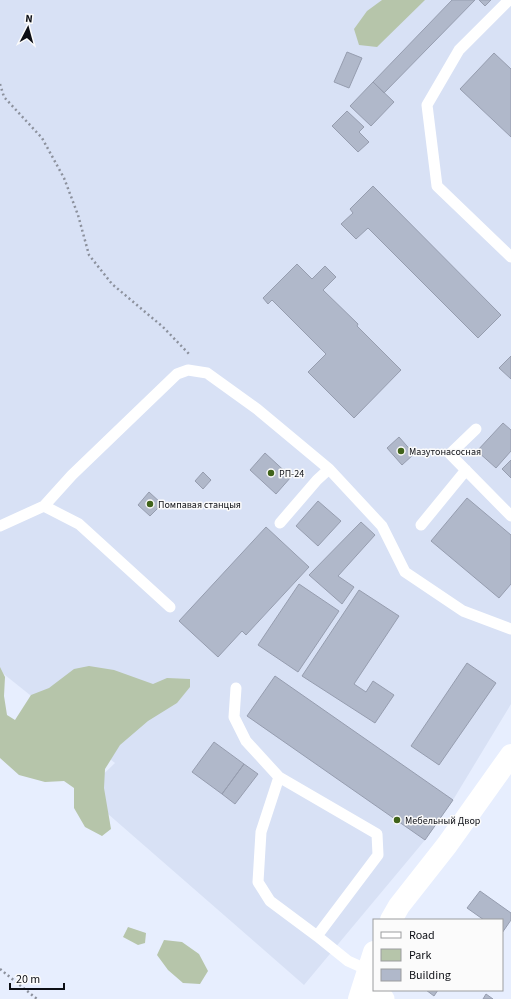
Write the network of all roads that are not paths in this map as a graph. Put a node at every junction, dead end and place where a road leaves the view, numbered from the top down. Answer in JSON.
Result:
{"nodes":[{"id":1,"x":509,"y":0,"type":"edge"},
{"id":2,"x":511,"y":257,"type":"edge"},
{"id":3,"x":476,"y":429,"type":"dead end"},
{"id":4,"x":329,"y":468,"type":"junction"},
{"id":5,"x":466,"y":470,"type":"junction"},
{"id":6,"x":44,"y":506,"type":"junction"},
{"id":7,"x":511,"y":516,"type":"edge"},
{"id":8,"x":280,"y":523,"type":"dead end"},
{"id":9,"x":421,"y":525,"type":"dead end"},
{"id":10,"x":0,"y":526,"type":"edge"},
{"id":11,"x":170,"y":607,"type":"dead end"},
{"id":12,"x":511,"y":629,"type":"edge"},
{"id":13,"x":236,"y":688,"type":"dead end"},
{"id":14,"x":511,"y":755,"type":"edge"},
{"id":15,"x":278,"y":777,"type":"junction"},
{"id":16,"x":392,"y":919,"type":"edge"},
{"id":17,"x":317,"y":936,"type":"junction"},
{"id":18,"x":372,"y":969,"type":"edge"},
{"id":19,"x":377,"y":991,"type":"edge"},
{"id":20,"x":360,"y":999,"type":"edge"},
{"id":21,"x":384,"y":999,"type":"edge"}],
"edges":[{"from":1,"to":2,"type":"lane"},
{"from":3,"to":5,"type":"lane"},
{"from":4,"to":6,"type":"lane"},
{"from":4,"to":8,"type":"lane"},
{"from":4,"to":12,"type":"lane"},
{"from":5,"to":7,"type":"lane"},
{"from":5,"to":9,"type":"lane"},
{"from":6,"to":10,"type":"lane"},
{"from":6,"to":11,"type":"lane"},
{"from":13,"to":15,"type":"lane"},
{"from":14,"to":16,"type":"main road"},
{"from":15,"to":17,"type":"lane"},
{"from":15,"to":17,"type":"lane"},
{"from":17,"to":18,"type":"lane"},
{"from":18,"to":20,"type":"main road"},
{"from":19,"to":21,"type":"street"}]}
